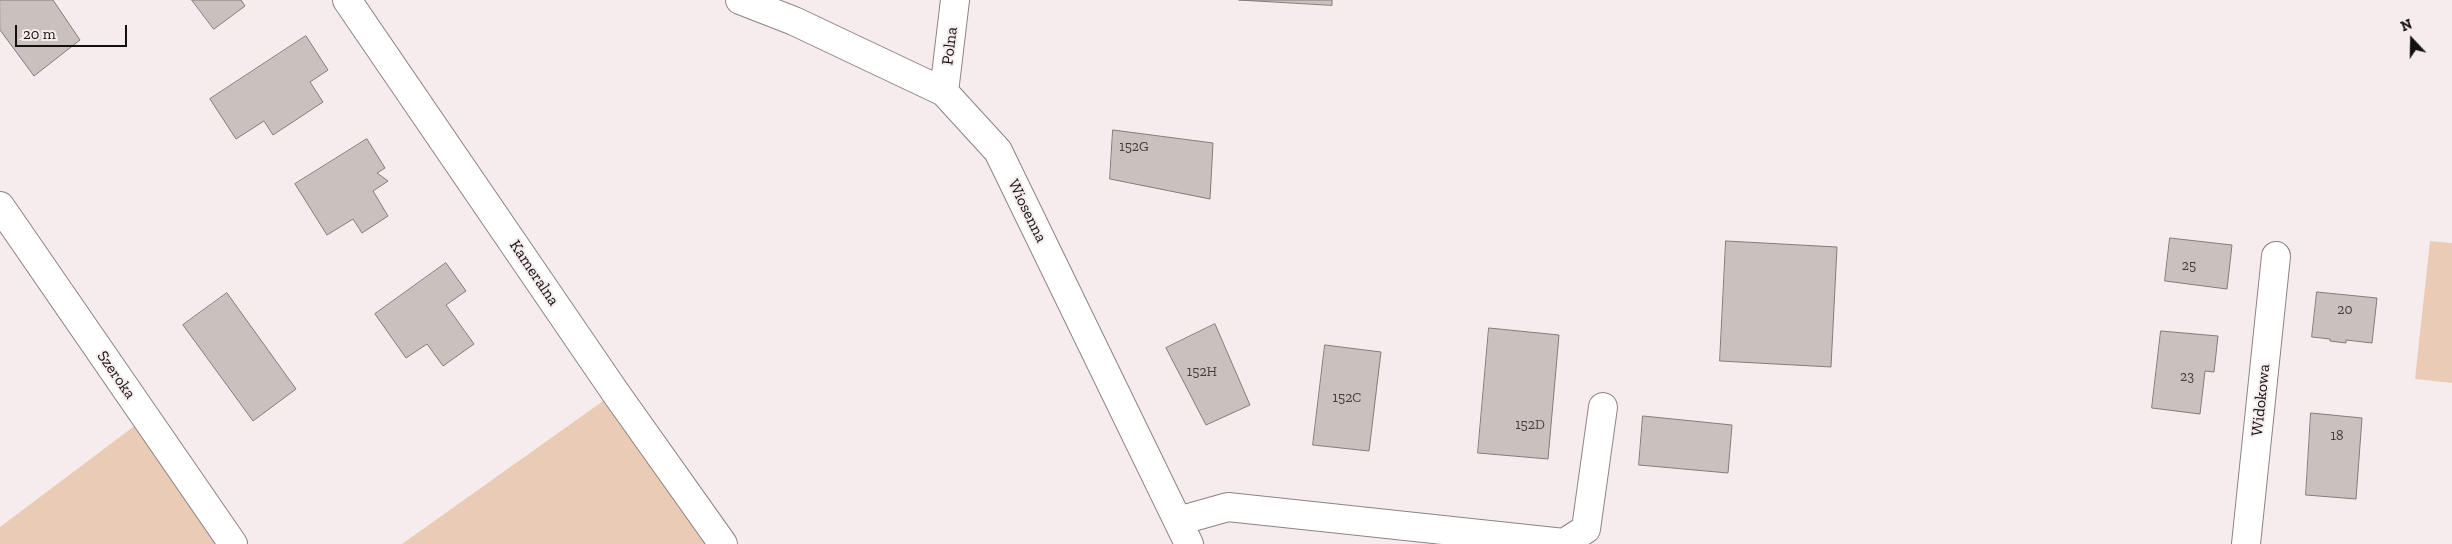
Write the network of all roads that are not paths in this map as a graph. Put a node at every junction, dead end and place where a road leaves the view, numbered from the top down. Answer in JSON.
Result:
{"nodes":[{"id":1,"x":347,"y":0,"type":"edge"},
{"id":2,"x":740,"y":0,"type":"edge"},
{"id":3,"x":955,"y":0,"type":"edge"},
{"id":4,"x":944,"y":92,"type":"junction"},
{"id":5,"x":0,"y":206,"type":"edge"},
{"id":6,"x":2276,"y":256,"type":"dead end"},
{"id":7,"x":1603,"y":407,"type":"dead end"},
{"id":8,"x":1184,"y":533,"type":"edge"},
{"id":9,"x":233,"y":544,"type":"edge"},
{"id":10,"x":723,"y":544,"type":"edge"},
{"id":11,"x":2246,"y":544,"type":"edge"}],
"edges":[{"from":1,"to":10,"type":"street","name":"Kameralna"},
{"from":2,"to":4,"type":"street","name":"Wiosenna"},
{"from":3,"to":4,"type":"street","name":"Polna"},
{"from":4,"to":8,"type":"street","name":"Wiosenna"},
{"from":5,"to":9,"type":"street","name":"Szeroka"},
{"from":6,"to":11,"type":"street","name":"Widokowa"},
{"from":7,"to":8,"type":"street"}]}
